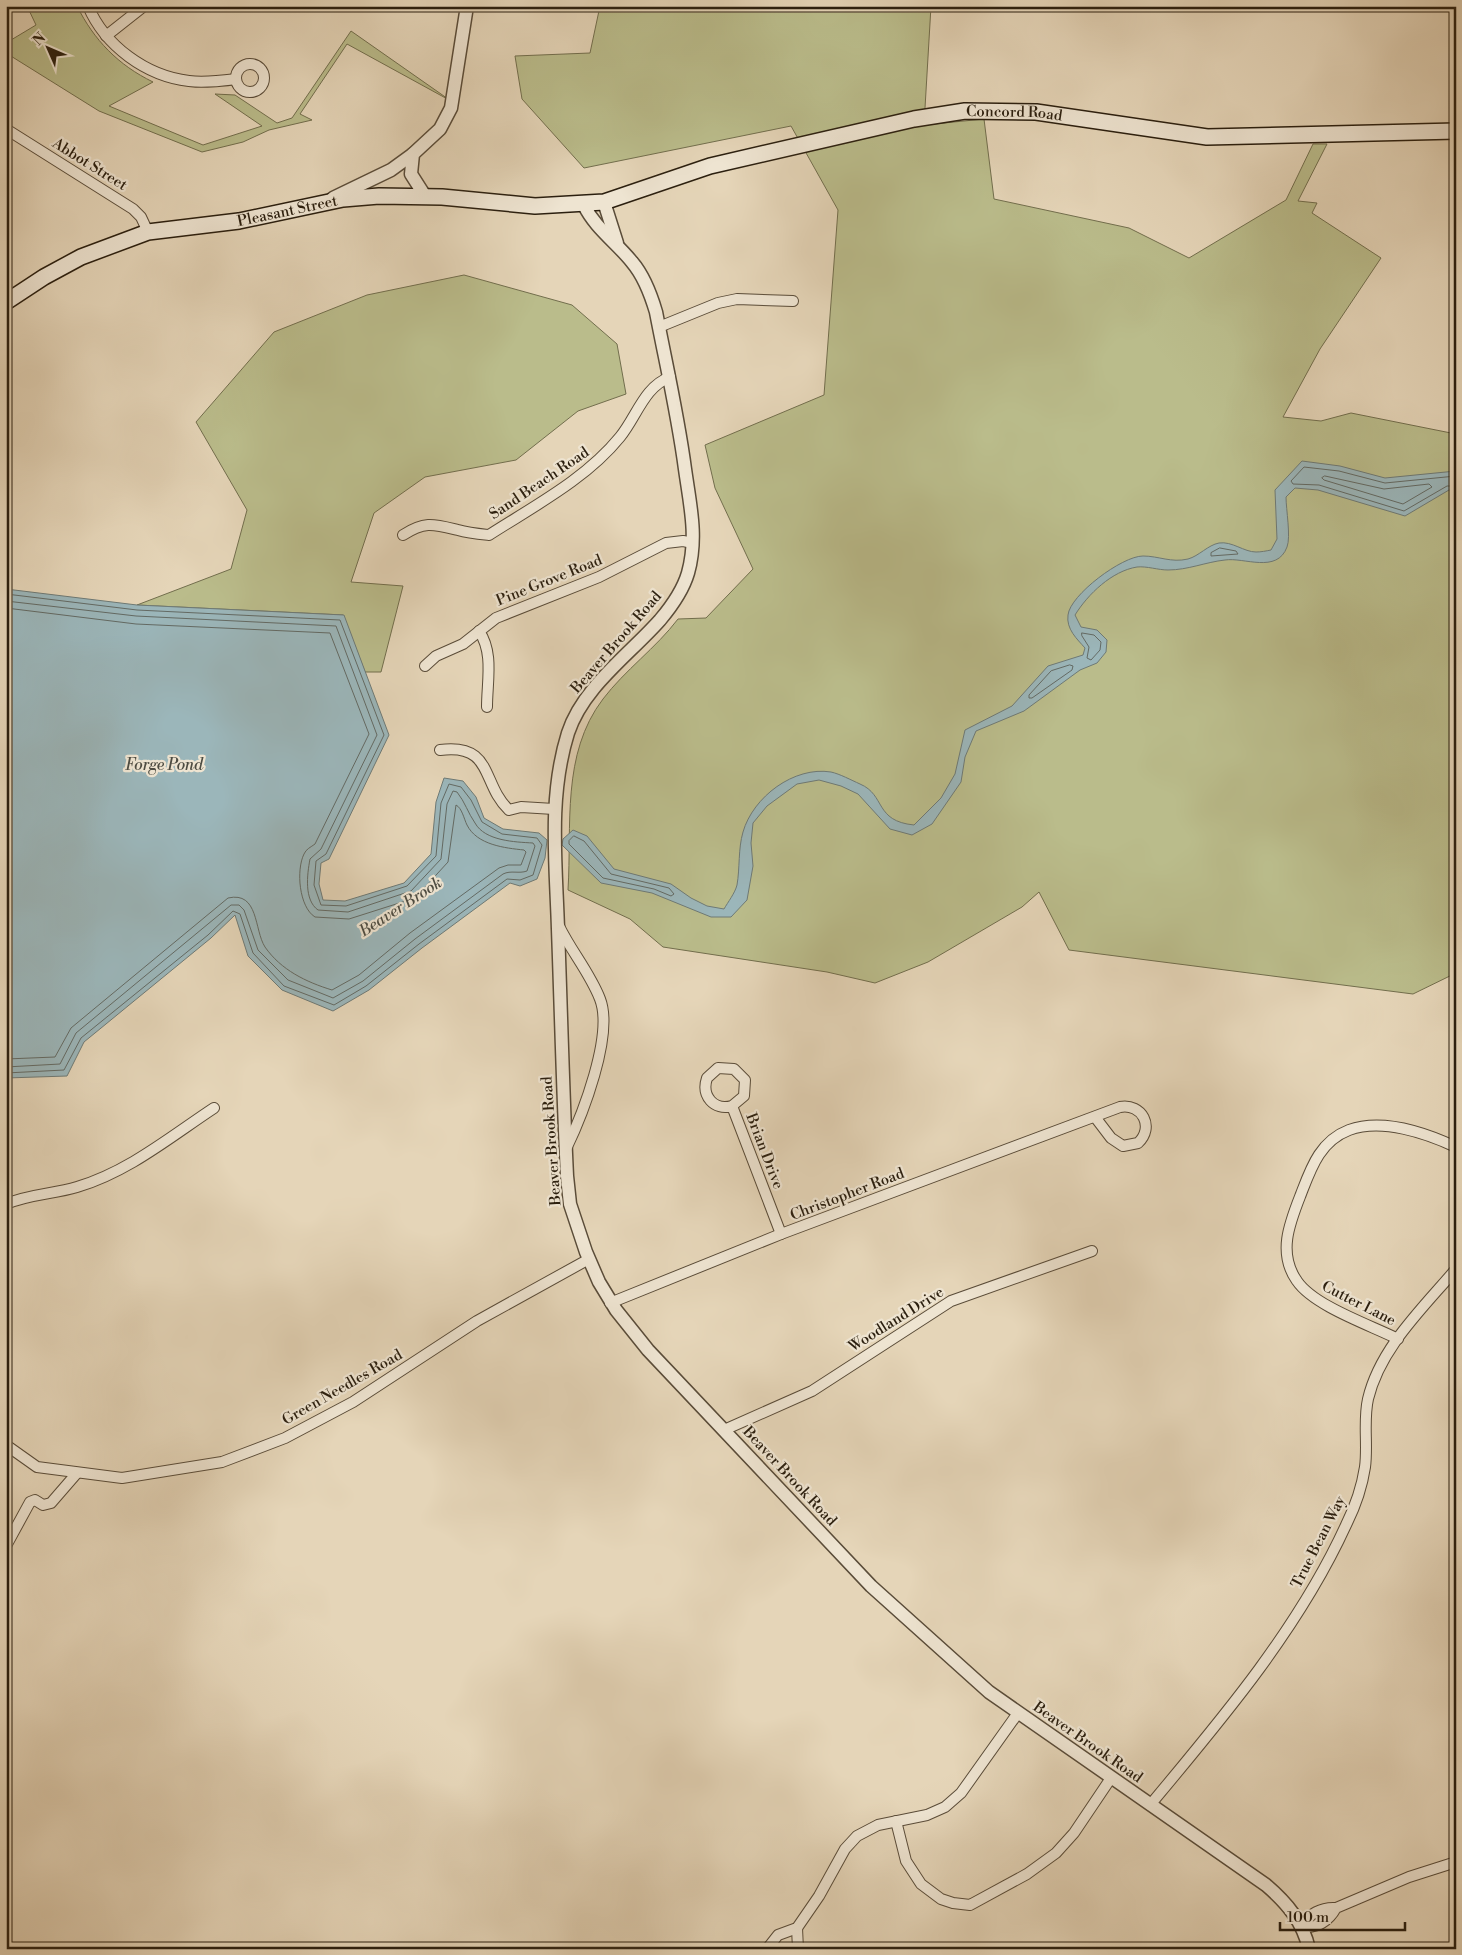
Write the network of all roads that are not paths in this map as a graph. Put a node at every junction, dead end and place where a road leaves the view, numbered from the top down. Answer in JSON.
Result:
{"nodes":[{"id":1,"x":88,"y":6,"type":"edge"},
{"id":2,"x":144,"y":6,"type":"edge"},
{"id":3,"x":467,"y":6,"type":"edge"},
{"id":4,"x":106,"y":36,"type":"junction"},
{"id":5,"x":236,"y":79,"type":"dead end"},
{"id":6,"x":6,"y":129,"type":"edge"},
{"id":7,"x":1456,"y":131,"type":"edge"},
{"id":8,"x":412,"y":154,"type":"junction"},
{"id":9,"x":425,"y":196,"type":"junction"},
{"id":10,"x":604,"y":202,"type":"junction"},
{"id":11,"x":324,"y":203,"type":"junction"},
{"id":12,"x":584,"y":205,"type":"junction"},
{"id":13,"x":148,"y":232,"type":"junction"},
{"id":14,"x":619,"y":247,"type":"junction"},
{"id":15,"x":793,"y":301,"type":"dead end"},
{"id":16,"x":6,"y":302,"type":"edge"},
{"id":17,"x":659,"y":327,"type":"junction"},
{"id":18,"x":670,"y":377,"type":"junction"},
{"id":19,"x":403,"y":535,"type":"dead end"},
{"id":20,"x":693,"y":543,"type":"junction"},
{"id":21,"x":479,"y":631,"type":"junction"},
{"id":22,"x":425,"y":666,"type":"dead end"},
{"id":23,"x":487,"y":707,"type":"dead end"},
{"id":24,"x":440,"y":750,"type":"dead end"},
{"id":25,"x":554,"y":814,"type":"junction"},
{"id":26,"x":558,"y":923,"type":"junction"},
{"id":27,"x":732,"y":1106,"type":"junction"},
{"id":28,"x":214,"y":1108,"type":"dead end"},
{"id":29,"x":1095,"y":1117,"type":"junction"},
{"id":30,"x":1456,"y":1147,"type":"edge"},
{"id":31,"x":566,"y":1150,"type":"junction"},
{"id":32,"x":6,"y":1204,"type":"edge"},
{"id":33,"x":781,"y":1234,"type":"junction"},
{"id":34,"x":1092,"y":1251,"type":"dead end"},
{"id":35,"x":589,"y":1260,"type":"junction"},
{"id":36,"x":1456,"y":1269,"type":"edge"},
{"id":37,"x":610,"y":1303,"type":"junction"},
{"id":38,"x":1398,"y":1339,"type":"junction"},
{"id":39,"x":724,"y":1430,"type":"junction"},
{"id":40,"x":6,"y":1445,"type":"edge"},
{"id":41,"x":77,"y":1473,"type":"junction"},
{"id":42,"x":6,"y":1546,"type":"edge"},
{"id":43,"x":1018,"y":1713,"type":"junction"},
{"id":44,"x":1111,"y":1778,"type":"junction"},
{"id":45,"x":1150,"y":1805,"type":"junction"},
{"id":46,"x":896,"y":1821,"type":"junction"},
{"id":47,"x":1456,"y":1862,"type":"edge"},
{"id":48,"x":1302,"y":1926,"type":"junction"},
{"id":49,"x":797,"y":1928,"type":"junction"},
{"id":50,"x":767,"y":1949,"type":"edge"},
{"id":51,"x":798,"y":1949,"type":"edge"},
{"id":52,"x":1309,"y":1949,"type":"edge"}],
"edges":[{"from":1,"to":4,"type":"street"},
{"from":2,"to":4,"type":"street"},
{"from":3,"to":8,"type":"street"},
{"from":4,"to":5,"type":"street"},
{"from":6,"to":13,"type":"street","name":"Abbot Street"},
{"from":7,"to":10,"type":"main road","name":"Concord Road"},
{"from":8,"to":9,"type":"street"},
{"from":8,"to":11,"type":"street"},
{"from":9,"to":11,"type":"main road","name":"Pleasant Street"},
{"from":9,"to":12,"type":"main road","name":"Pleasant Street"},
{"from":10,"to":12,"type":"main road","name":"Concord Road"},
{"from":10,"to":14,"type":"street","name":"Beaver Brook Road"},
{"from":11,"to":13,"type":"main road","name":"Pleasant Street"},
{"from":12,"to":14,"type":"street","name":"Beaver Brook Road"},
{"from":13,"to":16,"type":"main road","name":"Pleasant Street"},
{"from":14,"to":17,"type":"street","name":"Beaver Brook Road"},
{"from":15,"to":17,"type":"street"},
{"from":17,"to":18,"type":"street","name":"Beaver Brook Road"},
{"from":18,"to":19,"type":"street","name":"Sand Beach Road"},
{"from":18,"to":20,"type":"street","name":"Beaver Brook Road"},
{"from":20,"to":21,"type":"street","name":"Pine Grove Road"},
{"from":20,"to":25,"type":"street","name":"Beaver Brook Road"},
{"from":21,"to":22,"type":"street","name":"Pine Grove Road"},
{"from":21,"to":23,"type":"street"},
{"from":24,"to":25,"type":"street"},
{"from":25,"to":26,"type":"street","name":"Beaver Brook Road"},
{"from":26,"to":31,"type":"street","name":"Beaver Brook Road"},
{"from":26,"to":31,"type":"street"},
{"from":27,"to":27,"type":"street","name":"Brian Drive"},
{"from":27,"to":33,"type":"street","name":"Brian Drive"},
{"from":28,"to":32,"type":"street"},
{"from":29,"to":29,"type":"street","name":"Christopher Road"},
{"from":29,"to":33,"type":"street","name":"Christopher Road"},
{"from":30,"to":38,"type":"street","name":"Cutter Lane"},
{"from":31,"to":35,"type":"street","name":"Beaver Brook Road"},
{"from":33,"to":37,"type":"street","name":"Christopher Road"},
{"from":34,"to":39,"type":"street","name":"Woodland Drive"},
{"from":35,"to":37,"type":"street","name":"Beaver Brook Road"},
{"from":35,"to":41,"type":"street","name":"Green Needles Road"},
{"from":36,"to":38,"type":"street","name":"True Bean Way"},
{"from":37,"to":39,"type":"street","name":"Beaver Brook Road"},
{"from":38,"to":45,"type":"street","name":"True Bean Way"},
{"from":39,"to":43,"type":"street","name":"Beaver Brook Road"},
{"from":40,"to":41,"type":"street","name":"Green Needles Road"},
{"from":41,"to":42,"type":"street"},
{"from":43,"to":44,"type":"street","name":"Beaver Brook Road"},
{"from":43,"to":46,"type":"street"},
{"from":44,"to":45,"type":"street","name":"Beaver Brook Road"},
{"from":44,"to":46,"type":"street"},
{"from":45,"to":48,"type":"street","name":"Beaver Brook Road"},
{"from":46,"to":49,"type":"street"},
{"from":47,"to":48,"type":"street"},
{"from":48,"to":52,"type":"street","name":"Beaver Brook Road"},
{"from":49,"to":50,"type":"street"},
{"from":49,"to":51,"type":"street"}]}
